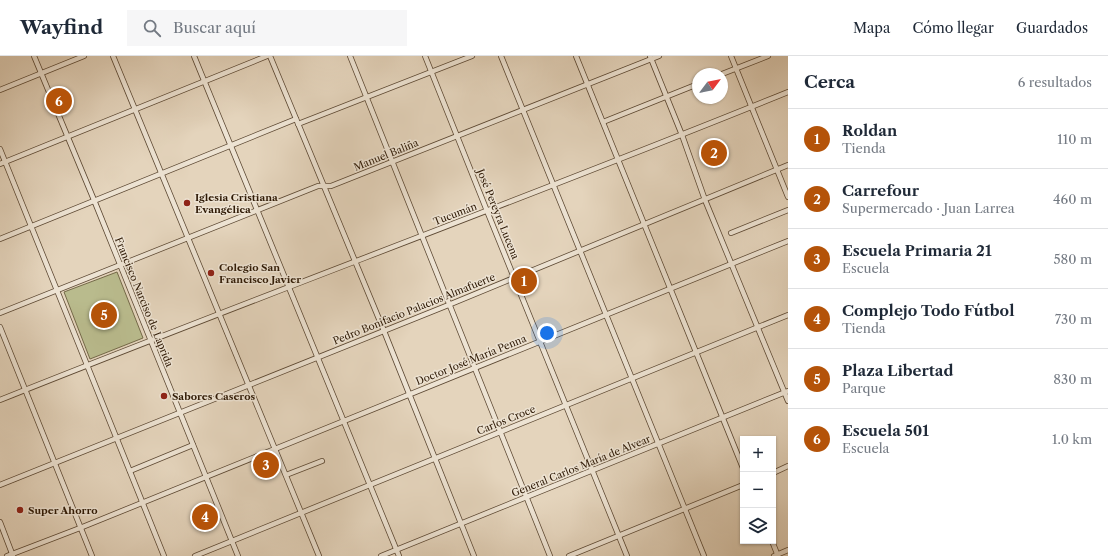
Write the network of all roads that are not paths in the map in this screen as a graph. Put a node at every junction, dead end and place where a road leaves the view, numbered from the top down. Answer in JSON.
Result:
{"nodes":[{"id":1,"x":34,"y":56,"type":"edge"},
{"id":2,"x":84,"y":56,"type":"edge"},
{"id":3,"x":113,"y":56,"type":"edge"},
{"id":4,"x":194,"y":56,"type":"edge"},
{"id":5,"x":267,"y":56,"type":"edge"},
{"id":6,"x":270,"y":56,"type":"edge"},
{"id":7,"x":350,"y":56,"type":"edge"},
{"id":8,"x":425,"y":56,"type":"edge"},
{"id":9,"x":472,"y":56,"type":"edge"},
{"id":10,"x":501,"y":56,"type":"edge"},
{"id":11,"x":576,"y":56,"type":"edge"},
{"id":12,"x":659,"y":56,"type":"edge"},
{"id":13,"x":731,"y":56,"type":"edge"},
{"id":14,"x":768,"y":56,"type":"edge"},
{"id":15,"x":651,"y":58,"type":"edge"},
{"id":16,"x":736,"y":69,"type":"junction"},
{"id":17,"x":432,"y":72,"type":"junction"},
{"id":18,"x":728,"y":72,"type":"edge"},
{"id":19,"x":41,"y":74,"type":"junction"},
{"id":20,"x":204,"y":81,"type":"junction"},
{"id":21,"x":588,"y":84,"type":"junction"},
{"id":22,"x":692,"y":86,"type":"edge"},
{"id":23,"x":0,"y":90,"type":"edge"},
{"id":24,"x":788,"y":92,"type":"edge"},
{"id":25,"x":666,"y":96,"type":"junction"},
{"id":26,"x":366,"y":97,"type":"junction"},
{"id":27,"x":751,"y":107,"type":"junction"},
{"id":28,"x":135,"y":110,"type":"junction"},
{"id":29,"x":523,"y":110,"type":"junction"},
{"id":30,"x":297,"y":121,"type":"junction"},
{"id":31,"x":603,"y":122,"type":"junction"},
{"id":32,"x":682,"y":135,"type":"junction"},
{"id":33,"x":67,"y":136,"type":"junction"},
{"id":34,"x":457,"y":136,"type":"junction"},
{"id":35,"x":231,"y":145,"type":"junction"},
{"id":36,"x":0,"y":149,"type":"edge"},
{"id":37,"x":618,"y":160,"type":"junction"},
{"id":38,"x":6,"y":162,"type":"junction"},
{"id":39,"x":392,"y":163,"type":"junction"},
{"id":40,"x":0,"y":164,"type":"edge"},
{"id":41,"x":788,"y":165,"type":"edge"},
{"id":42,"x":777,"y":169,"type":"junction"},
{"id":43,"x":162,"y":173,"type":"junction"},
{"id":44,"x":553,"y":185,"type":"junction"},
{"id":45,"x":324,"y":187,"type":"junction"},
{"id":46,"x":788,"y":197,"type":"edge"},
{"id":47,"x":94,"y":200,"type":"junction"},
{"id":48,"x":705,"y":200,"type":"junction"},
{"id":49,"x":257,"y":210,"type":"junction"},
{"id":50,"x":788,"y":210,"type":"edge"},
{"id":51,"x":487,"y":211,"type":"junction"},
{"id":52,"x":644,"y":224,"type":"junction"},
{"id":53,"x":31,"y":226,"type":"junction"},
{"id":54,"x":731,"y":233,"type":"dead end"},
{"id":55,"x":421,"y":236,"type":"junction"},
{"id":56,"x":189,"y":237,"type":"junction"},
{"id":57,"x":0,"y":239,"type":"edge"},
{"id":58,"x":788,"y":241,"type":"edge"},
{"id":59,"x":580,"y":251,"type":"junction"},
{"id":60,"x":355,"y":262,"type":"junction"},
{"id":61,"x":732,"y":264,"type":"junction"},
{"id":62,"x":119,"y":265,"type":"junction"},
{"id":63,"x":514,"y":278,"type":"junction"},
{"id":64,"x":290,"y":287,"type":"junction"},
{"id":65,"x":671,"y":289,"type":"junction"},
{"id":66,"x":56,"y":290,"type":"junction"},
{"id":67,"x":448,"y":305,"type":"junction"},
{"id":68,"x":0,"y":314,"type":"edge"},
{"id":69,"x":220,"y":314,"type":"junction"},
{"id":70,"x":606,"y":315,"type":"junction"},
{"id":71,"x":788,"y":315,"type":"edge"},
{"id":72,"x":0,"y":327,"type":"edge"},
{"id":73,"x":758,"y":327,"type":"junction"},
{"id":74,"x":384,"y":332,"type":"junction"},
{"id":75,"x":150,"y":340,"type":"junction"},
{"id":76,"x":540,"y":342,"type":"junction"},
{"id":77,"x":696,"y":352,"type":"junction"},
{"id":78,"x":318,"y":357,"type":"junction"},
{"id":79,"x":87,"y":365,"type":"junction"},
{"id":80,"x":475,"y":368,"type":"junction"},
{"id":81,"x":632,"y":379,"type":"junction"},
{"id":82,"x":250,"y":385,"type":"junction"},
{"id":83,"x":25,"y":390,"type":"junction"},
{"id":84,"x":786,"y":392,"type":"edge"},
{"id":85,"x":409,"y":394,"type":"junction"},
{"id":86,"x":0,"y":400,"type":"edge"},
{"id":87,"x":788,"y":401,"type":"edge"},
{"id":88,"x":566,"y":406,"type":"junction"},
{"id":89,"x":180,"y":413,"type":"junction"},
{"id":90,"x":723,"y":418,"type":"junction"},
{"id":91,"x":344,"y":421,"type":"junction"},
{"id":92,"x":500,"y":432,"type":"junction"},
{"id":93,"x":117,"y":439,"type":"junction"},
{"id":94,"x":658,"y":444,"type":"junction"},
{"id":95,"x":193,"y":445,"type":"junction"},
{"id":96,"x":276,"y":449,"type":"junction"},
{"id":97,"x":434,"y":459,"type":"junction"},
{"id":98,"x":740,"y":460,"type":"edge"},
{"id":99,"x":322,"y":461,"type":"dead end"},
{"id":100,"x":55,"y":463,"type":"junction"},
{"id":101,"x":788,"y":466,"type":"edge"},
{"id":102,"x":130,"y":471,"type":"junction"},
{"id":103,"x":592,"y":471,"type":"junction"},
{"id":104,"x":775,"y":472,"type":"edge"},
{"id":105,"x":286,"y":475,"type":"junction"},
{"id":106,"x":206,"y":478,"type":"junction"},
{"id":107,"x":0,"y":485,"type":"edge"},
{"id":108,"x":370,"y":485,"type":"junction"},
{"id":109,"x":740,"y":486,"type":"edge"},
{"id":110,"x":526,"y":498,"type":"junction"},
{"id":111,"x":143,"y":503,"type":"junction"},
{"id":112,"x":685,"y":508,"type":"junction"},
{"id":113,"x":302,"y":512,"type":"junction"},
{"id":114,"x":0,"y":522,"type":"edge"},
{"id":115,"x":461,"y":524,"type":"junction"},
{"id":116,"x":80,"y":528,"type":"junction"},
{"id":117,"x":619,"y":535,"type":"junction"},
{"id":118,"x":232,"y":541,"type":"junction"},
{"id":119,"x":773,"y":544,"type":"edge"},
{"id":120,"x":396,"y":550,"type":"junction"},
{"id":121,"x":788,"y":550,"type":"edge"},
{"id":122,"x":13,"y":555,"type":"edge"},
{"id":123,"x":777,"y":555,"type":"edge"},
{"id":124,"x":7,"y":556,"type":"edge"},
{"id":125,"x":92,"y":556,"type":"edge"},
{"id":126,"x":164,"y":556,"type":"edge"},
{"id":127,"x":195,"y":556,"type":"edge"},
{"id":128,"x":238,"y":556,"type":"edge"},
{"id":129,"x":320,"y":556,"type":"edge"},
{"id":130,"x":381,"y":556,"type":"edge"},
{"id":131,"x":399,"y":556,"type":"edge"},
{"id":132,"x":474,"y":556,"type":"edge"},
{"id":133,"x":550,"y":556,"type":"edge"},
{"id":134,"x":569,"y":556,"type":"edge"},
{"id":135,"x":628,"y":556,"type":"edge"},
{"id":136,"x":704,"y":556,"type":"edge"}],
"edges":[{"from":1,"to":19,"type":"street","name":"Francisco Narciso de Laprida"},
{"from":2,"to":19,"type":"street"},
{"from":3,"to":28,"type":"street"},
{"from":4,"to":20,"type":"street"},
{"from":5,"to":20,"type":"street"},
{"from":6,"to":30,"type":"street"},
{"from":7,"to":26,"type":"street"},
{"from":8,"to":17,"type":"street","name":"José Pereyra Lucena"},
{"from":9,"to":17,"type":"street"},
{"from":10,"to":29,"type":"street"},
{"from":11,"to":21,"type":"street"},
{"from":12,"to":15,"type":"street","name":"Manuel Baliña"},
{"from":13,"to":16,"type":"street"},
{"from":14,"to":16,"type":"street"},
{"from":15,"to":21,"type":"street","name":"Manuel Baliña"},
{"from":15,"to":25,"type":"street"},
{"from":16,"to":18,"type":"street"},
{"from":16,"to":27,"type":"street"},
{"from":17,"to":26,"type":"street"},
{"from":17,"to":34,"type":"street","name":"José Pereyra Lucena"},
{"from":19,"to":23,"type":"street"},
{"from":19,"to":33,"type":"street","name":"Francisco Narciso de Laprida"},
{"from":20,"to":28,"type":"street"},
{"from":20,"to":35,"type":"street"},
{"from":21,"to":29,"type":"street","name":"Manuel Baliña"},
{"from":21,"to":31,"type":"street"},
{"from":22,"to":25,"type":"street"},
{"from":24,"to":27,"type":"street","name":"Tucumán"},
{"from":25,"to":31,"type":"street"},
{"from":25,"to":32,"type":"street"},
{"from":26,"to":30,"type":"street"},
{"from":26,"to":39,"type":"street"},
{"from":27,"to":32,"type":"street","name":"Tucumán"},
{"from":27,"to":42,"type":"street"},
{"from":28,"to":33,"type":"street"},
{"from":28,"to":43,"type":"street"},
{"from":29,"to":34,"type":"street","name":"Manuel Baliña"},
{"from":29,"to":44,"type":"street"},
{"from":30,"to":35,"type":"street"},
{"from":30,"to":45,"type":"street"},
{"from":31,"to":37,"type":"street"},
{"from":32,"to":37,"type":"street","name":"Tucumán"},
{"from":32,"to":48,"type":"street"},
{"from":33,"to":38,"type":"street"},
{"from":33,"to":47,"type":"street","name":"Francisco Narciso de Laprida"},
{"from":34,"to":39,"type":"street","name":"Manuel Baliña"},
{"from":34,"to":51,"type":"street","name":"José Pereyra Lucena"},
{"from":35,"to":43,"type":"street"},
{"from":35,"to":49,"type":"street"},
{"from":36,"to":38,"type":"street"},
{"from":37,"to":44,"type":"street","name":"Tucumán"},
{"from":37,"to":52,"type":"street"},
{"from":38,"to":40,"type":"street"},
{"from":38,"to":53,"type":"street"},
{"from":39,"to":45,"type":"street","name":"Manuel Baliña"},
{"from":39,"to":55,"type":"street"},
{"from":41,"to":42,"type":"street","name":"Pedro Bonifacio Palacios Almafuerte"},
{"from":42,"to":46,"type":"street"},
{"from":42,"to":48,"type":"street","name":"Pedro Bonifacio Palacios Almafuerte"},
{"from":43,"to":47,"type":"street"},
{"from":43,"to":56,"type":"street"},
{"from":44,"to":51,"type":"street","name":"Tucumán"},
{"from":44,"to":59,"type":"street"},
{"from":45,"to":49,"type":"street","name":"Manuel Baliña"},
{"from":45,"to":60,"type":"street"},
{"from":47,"to":53,"type":"street"},
{"from":47,"to":62,"type":"street","name":"Francisco Narciso de Laprida"},
{"from":48,"to":52,"type":"street","name":"Pedro Bonifacio Palacios Almafuerte"},
{"from":48,"to":61,"type":"street"},
{"from":49,"to":56,"type":"street","name":"Manuel Baliña"},
{"from":49,"to":64,"type":"street"},
{"from":50,"to":54,"type":"street"},
{"from":51,"to":55,"type":"street","name":"Tucumán"},
{"from":51,"to":63,"type":"street","name":"José Pereyra Lucena"},
{"from":52,"to":59,"type":"street","name":"Pedro Bonifacio Palacios Almafuerte"},
{"from":52,"to":65,"type":"street"},
{"from":53,"to":57,"type":"street"},
{"from":53,"to":66,"type":"street"},
{"from":55,"to":60,"type":"street","name":"Tucumán"},
{"from":55,"to":67,"type":"street"},
{"from":56,"to":62,"type":"street","name":"Manuel Baliña"},
{"from":56,"to":69,"type":"street"},
{"from":58,"to":61,"type":"street","name":"Doctor José María Penna"},
{"from":59,"to":63,"type":"street","name":"Pedro Bonifacio Palacios Almafuerte"},
{"from":59,"to":70,"type":"street"},
{"from":60,"to":64,"type":"street","name":"Tucumán"},
{"from":60,"to":74,"type":"street"},
{"from":61,"to":65,"type":"street","name":"Doctor José María Penna"},
{"from":61,"to":73,"type":"street"},
{"from":62,"to":66,"type":"street","name":"Manuel Baliña"},
{"from":62,"to":75,"type":"street","name":"Francisco Narciso de Laprida"},
{"from":63,"to":67,"type":"street","name":"Pedro Bonifacio Palacios Almafuerte"},
{"from":63,"to":76,"type":"street","name":"José Pereyra Lucena"},
{"from":64,"to":69,"type":"street","name":"Tucumán"},
{"from":64,"to":78,"type":"street"},
{"from":65,"to":70,"type":"street","name":"Doctor José María Penna"},
{"from":65,"to":77,"type":"street"},
{"from":66,"to":68,"type":"street","name":"Manuel Baliña"},
{"from":66,"to":79,"type":"street"},
{"from":67,"to":74,"type":"street","name":"Pedro Bonifacio Palacios Almafuerte"},
{"from":67,"to":80,"type":"street"},
{"from":69,"to":75,"type":"street","name":"Tucumán"},
{"from":69,"to":82,"type":"street"},
{"from":70,"to":76,"type":"street","name":"Doctor José María Penna"},
{"from":70,"to":81,"type":"street"},
{"from":71,"to":73,"type":"street","name":"Carlos Croce"},
{"from":72,"to":83,"type":"street"},
{"from":73,"to":77,"type":"street","name":"Carlos Croce"},
{"from":73,"to":84,"type":"street"},
{"from":74,"to":78,"type":"street","name":"Pedro Bonifacio Palacios Almafuerte"},
{"from":74,"to":85,"type":"street"},
{"from":75,"to":79,"type":"street","name":"Tucumán"},
{"from":75,"to":89,"type":"street","name":"Francisco Narciso de Laprida"},
{"from":76,"to":80,"type":"street","name":"Doctor José María Penna"},
{"from":76,"to":88,"type":"street","name":"José Pereyra Lucena"},
{"from":77,"to":81,"type":"street","name":"Carlos Croce"},
{"from":77,"to":90,"type":"street"},
{"from":78,"to":82,"type":"street","name":"Pedro Bonifacio Palacios Almafuerte"},
{"from":78,"to":91,"type":"street"},
{"from":79,"to":83,"type":"street","name":"Tucumán"},
{"from":79,"to":93,"type":"street"},
{"from":80,"to":85,"type":"street","name":"Doctor José María Penna"},
{"from":80,"to":92,"type":"street"},
{"from":81,"to":88,"type":"street","name":"Carlos Croce"},
{"from":81,"to":94,"type":"street"},
{"from":82,"to":89,"type":"street","name":"Pedro Bonifacio Palacios Almafuerte"},
{"from":82,"to":96,"type":"street"},
{"from":83,"to":86,"type":"street","name":"Tucumán"},
{"from":83,"to":100,"type":"street"},
{"from":84,"to":87,"type":"street"},
{"from":84,"to":90,"type":"street","name":"General Carlos María de Alvear"},
{"from":85,"to":91,"type":"street","name":"Doctor José María Penna"},
{"from":85,"to":97,"type":"street"},
{"from":88,"to":92,"type":"street","name":"Carlos Croce"},
{"from":88,"to":103,"type":"street","name":"José Pereyra Lucena"},
{"from":89,"to":93,"type":"street","name":"Pedro Bonifacio Palacios Almafuerte"},
{"from":89,"to":95,"type":"street","name":"Francisco Narciso de Laprida"},
{"from":90,"to":94,"type":"street","name":"General Carlos María de Alvear"},
{"from":90,"to":98,"type":"street"},
{"from":91,"to":96,"type":"street","name":"Doctor José María Penna"},
{"from":91,"to":108,"type":"street"},
{"from":92,"to":97,"type":"street","name":"Carlos Croce"},
{"from":92,"to":110,"type":"street"},
{"from":93,"to":100,"type":"street","name":"Pedro Bonifacio Palacios Almafuerte"},
{"from":93,"to":102,"type":"street"},
{"from":94,"to":103,"type":"street","name":"General Carlos María de Alvear"},
{"from":94,"to":112,"type":"street"},
{"from":95,"to":102,"type":"street"},
{"from":95,"to":106,"type":"street","name":"Francisco Narciso de Laprida"},
{"from":96,"to":105,"type":"street"},
{"from":96,"to":106,"type":"street","name":"Doctor José María Penna"},
{"from":97,"to":108,"type":"street","name":"Carlos Croce"},
{"from":97,"to":115,"type":"street"},
{"from":99,"to":105,"type":"street"},
{"from":100,"to":107,"type":"street","name":"Pedro Bonifacio Palacios Almafuerte"},
{"from":100,"to":116,"type":"street"},
{"from":101,"to":104,"type":"street"},
{"from":102,"to":111,"type":"street"},
{"from":103,"to":110,"type":"street","name":"General Carlos María de Alvear"},
{"from":103,"to":117,"type":"street","name":"José Pereyra Lucena"},
{"from":105,"to":113,"type":"street"},
{"from":106,"to":111,"type":"street","name":"Doctor José María Penna"},
{"from":106,"to":118,"type":"street","name":"Francisco Narciso de Laprida"},
{"from":108,"to":113,"type":"street","name":"Carlos Croce"},
{"from":108,"to":120,"type":"street"},
{"from":109,"to":112,"type":"street"},
{"from":110,"to":115,"type":"street","name":"General Carlos María de Alvear"},
{"from":110,"to":133,"type":"street"},
{"from":111,"to":116,"type":"street","name":"Doctor José María Penna"},
{"from":111,"to":126,"type":"street"},
{"from":112,"to":117,"type":"street"},
{"from":112,"to":136,"type":"street"},
{"from":113,"to":118,"type":"street","name":"Carlos Croce"},
{"from":113,"to":129,"type":"street"},
{"from":114,"to":122,"type":"street"},
{"from":115,"to":120,"type":"street","name":"General Carlos María de Alvear"},
{"from":115,"to":132,"type":"street"},
{"from":116,"to":122,"type":"street","name":"Doctor José María Penna"},
{"from":116,"to":125,"type":"street"},
{"from":117,"to":134,"type":"street"},
{"from":117,"to":135,"type":"street","name":"José Pereyra Lucena"},
{"from":118,"to":127,"type":"street","name":"Carlos Croce"},
{"from":118,"to":128,"type":"street","name":"Francisco Narciso de Laprida"},
{"from":119,"to":123,"type":"street"},
{"from":120,"to":130,"type":"street","name":"General Carlos María de Alvear"},
{"from":120,"to":131,"type":"street"},
{"from":121,"to":123,"type":"street"},
{"from":122,"to":124,"type":"street","name":"Doctor José María Penna"}]}
